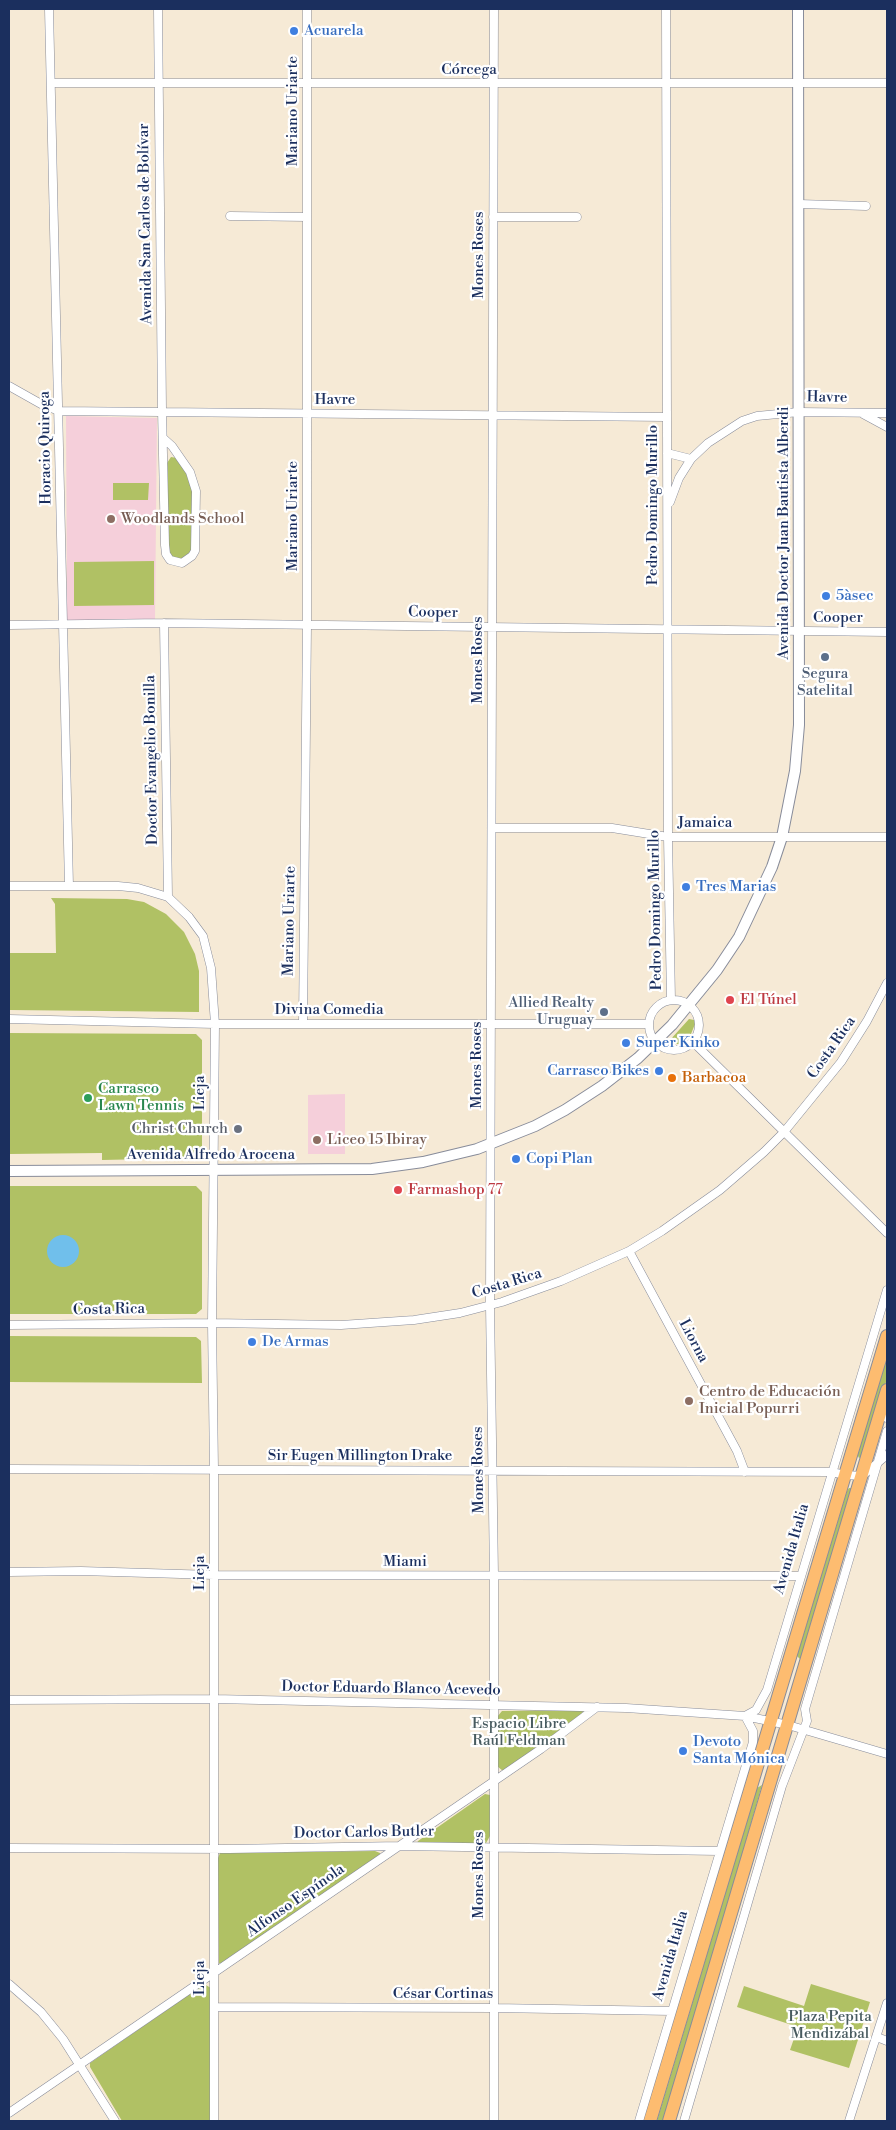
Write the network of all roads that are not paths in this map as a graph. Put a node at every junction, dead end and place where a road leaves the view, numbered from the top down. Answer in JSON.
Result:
{"nodes":[{"id":1,"x":49,"y":9,"type":"edge"},
{"id":2,"x":158,"y":9,"type":"edge"},
{"id":3,"x":307,"y":9,"type":"edge"},
{"id":4,"x":494,"y":9,"type":"edge"},
{"id":5,"x":666,"y":9,"type":"edge"},
{"id":6,"x":798,"y":9,"type":"edge"},
{"id":7,"x":159,"y":82,"type":"junction"},
{"id":8,"x":799,"y":82,"type":"junction"},
{"id":9,"x":50,"y":83,"type":"junction"},
{"id":10,"x":493,"y":83,"type":"junction"},
{"id":11,"x":887,"y":83,"type":"edge"},
{"id":12,"x":307,"y":84,"type":"junction"},
{"id":13,"x":666,"y":84,"type":"junction"},
{"id":14,"x":799,"y":204,"type":"junction"},
{"id":15,"x":866,"y":206,"type":"dead end"},
{"id":16,"x":230,"y":216,"type":"dead end"},
{"id":17,"x":306,"y":217,"type":"junction"},
{"id":18,"x":493,"y":217,"type":"junction"},
{"id":19,"x":577,"y":217,"type":"dead end"},
{"id":20,"x":9,"y":386,"type":"edge"},
{"id":21,"x":59,"y":410,"type":"junction"},
{"id":22,"x":162,"y":410,"type":"junction"},
{"id":23,"x":799,"y":412,"type":"junction"},
{"id":24,"x":306,"y":413,"type":"junction"},
{"id":25,"x":861,"y":413,"type":"junction"},
{"id":26,"x":887,"y":413,"type":"edge"},
{"id":27,"x":492,"y":414,"type":"junction"},
{"id":28,"x":666,"y":417,"type":"junction"},
{"id":29,"x":887,"y":427,"type":"edge"},
{"id":30,"x":163,"y":438,"type":"junction"},
{"id":31,"x":667,"y":453,"type":"junction"},
{"id":32,"x":691,"y":459,"type":"junction"},
{"id":33,"x":668,"y":510,"type":"junction"},
{"id":34,"x":164,"y":623,"type":"junction"},
{"id":35,"x":9,"y":625,"type":"edge"},
{"id":36,"x":63,"y":625,"type":"junction"},
{"id":37,"x":307,"y":625,"type":"junction"},
{"id":38,"x":492,"y":627,"type":"junction"},
{"id":39,"x":667,"y":629,"type":"junction"},
{"id":40,"x":799,"y":632,"type":"junction"},
{"id":41,"x":887,"y":632,"type":"edge"},
{"id":42,"x":493,"y":828,"type":"junction"},
{"id":43,"x":668,"y":837,"type":"junction"},
{"id":44,"x":782,"y":837,"type":"junction"},
{"id":45,"x":887,"y":837,"type":"edge"},
{"id":46,"x":9,"y":886,"type":"edge"},
{"id":47,"x":69,"y":886,"type":"junction"},
{"id":48,"x":168,"y":897,"type":"junction"},
{"id":49,"x":887,"y":983,"type":"edge"},
{"id":50,"x":671,"y":1000,"type":"junction"},
{"id":51,"x":690,"y":1005,"type":"junction"},
{"id":52,"x":9,"y":1019,"type":"edge"},
{"id":53,"x":491,"y":1023,"type":"junction"},
{"id":54,"x":214,"y":1024,"type":"junction"},
{"id":55,"x":303,"y":1024,"type":"junction"},
{"id":56,"x":649,"y":1024,"type":"junction"},
{"id":57,"x":672,"y":1025,"type":"joint"},
{"id":58,"x":656,"y":1042,"type":"junction"},
{"id":59,"x":693,"y":1042,"type":"junction"},
{"id":60,"x":784,"y":1132,"type":"junction"},
{"id":61,"x":491,"y":1144,"type":"junction"},
{"id":62,"x":214,"y":1170,"type":"junction"},
{"id":63,"x":9,"y":1171,"type":"edge"},
{"id":64,"x":887,"y":1233,"type":"edge"},
{"id":65,"x":629,"y":1251,"type":"junction"},
{"id":66,"x":887,"y":1290,"type":"edge"},
{"id":67,"x":490,"y":1305,"type":"junction"},
{"id":68,"x":878,"y":1319,"type":"junction"},
{"id":69,"x":887,"y":1322,"type":"edge"},
{"id":70,"x":212,"y":1323,"type":"junction"},
{"id":71,"x":9,"y":1325,"type":"edge"},
{"id":72,"x":887,"y":1336,"type":"edge"},
{"id":73,"x":887,"y":1390,"type":"edge"},
{"id":74,"x":885,"y":1412,"type":"edge"},
{"id":75,"x":887,"y":1431,"type":"edge"},
{"id":76,"x":887,"y":1455,"type":"edge"},
{"id":77,"x":879,"y":1461,"type":"junction"},
{"id":78,"x":9,"y":1469,"type":"edge"},
{"id":79,"x":214,"y":1470,"type":"junction"},
{"id":80,"x":493,"y":1470,"type":"junction"},
{"id":81,"x":745,"y":1472,"type":"junction"},
{"id":82,"x":831,"y":1472,"type":"junction"},
{"id":83,"x":846,"y":1475,"type":"junction"},
{"id":84,"x":862,"y":1476,"type":"junction"},
{"id":85,"x":9,"y":1572,"type":"edge"},
{"id":86,"x":214,"y":1575,"type":"junction"},
{"id":87,"x":494,"y":1576,"type":"junction"},
{"id":88,"x":801,"y":1576,"type":"junction"},
{"id":89,"x":790,"y":1662,"type":"junction"},
{"id":90,"x":806,"y":1666,"type":"junction"},
{"id":91,"x":214,"y":1699,"type":"junction"},
{"id":92,"x":9,"y":1700,"type":"edge"},
{"id":93,"x":493,"y":1704,"type":"junction"},
{"id":94,"x":596,"y":1707,"type":"junction"},
{"id":95,"x":744,"y":1716,"type":"junction"},
{"id":96,"x":772,"y":1721,"type":"junction"},
{"id":97,"x":788,"y":1725,"type":"junction"},
{"id":98,"x":804,"y":1730,"type":"junction"},
{"id":99,"x":887,"y":1754,"type":"edge"},
{"id":100,"x":748,"y":1778,"type":"junction"},
{"id":101,"x":493,"y":1782,"type":"junction"},
{"id":102,"x":776,"y":1785,"type":"junction"},
{"id":103,"x":741,"y":1802,"type":"junction"},
{"id":104,"x":400,"y":1846,"type":"junction"},
{"id":105,"x":493,"y":1847,"type":"junction"},
{"id":106,"x":9,"y":1848,"type":"edge"},
{"id":107,"x":213,"y":1849,"type":"junction"},
{"id":108,"x":719,"y":1851,"type":"junction"},
{"id":109,"x":214,"y":1974,"type":"junction"},
{"id":110,"x":718,"y":1981,"type":"junction"},
{"id":111,"x":9,"y":1984,"type":"edge"},
{"id":112,"x":887,"y":2003,"type":"edge"},
{"id":113,"x":214,"y":2007,"type":"junction"},
{"id":114,"x":494,"y":2008,"type":"junction"},
{"id":115,"x":672,"y":2011,"type":"junction"},
{"id":116,"x":877,"y":2037,"type":"junction"},
{"id":117,"x":887,"y":2041,"type":"edge"},
{"id":118,"x":80,"y":2064,"type":"junction"},
{"id":119,"x":9,"y":2113,"type":"edge"},
{"id":120,"x":115,"y":2121,"type":"edge"},
{"id":121,"x":214,"y":2121,"type":"edge"},
{"id":122,"x":494,"y":2121,"type":"edge"},
{"id":123,"x":639,"y":2121,"type":"edge"},
{"id":124,"x":650,"y":2121,"type":"edge"},
{"id":125,"x":669,"y":2121,"type":"edge"},
{"id":126,"x":684,"y":2121,"type":"edge"},
{"id":127,"x":849,"y":2121,"type":"edge"}],
"edges":[{"from":1,"to":9,"type":"street","name":"Horacio Quiroga"},
{"from":2,"to":7,"type":"street","name":"Avenida San Carlos de Bolívar"},
{"from":3,"to":12,"type":"street","name":"Mariano Uriarte"},
{"from":4,"to":10,"type":"street","name":"Mones Roses"},
{"from":5,"to":13,"type":"street","name":"Pedro Domingo Murillo"},
{"from":6,"to":8,"type":"street","name":"Avenida Doctor Juan Bautista Alberdi"},
{"from":7,"to":9,"type":"street","name":"Córcega"},
{"from":7,"to":12,"type":"street","name":"Córcega"},
{"from":7,"to":22,"type":"street","name":"Avenida San Carlos de Bolívar"},
{"from":8,"to":11,"type":"street","name":"Córcega"},
{"from":8,"to":13,"type":"street","name":"Córcega"},
{"from":8,"to":14,"type":"street","name":"Avenida Doctor Juan Bautista Alberdi"},
{"from":9,"to":21,"type":"street","name":"Horacio Quiroga"},
{"from":10,"to":12,"type":"street","name":"Córcega"},
{"from":10,"to":13,"type":"street","name":"Córcega"},
{"from":10,"to":18,"type":"street","name":"Mones Roses"},
{"from":12,"to":17,"type":"street","name":"Mariano Uriarte"},
{"from":13,"to":28,"type":"street","name":"Pedro Domingo Murillo"},
{"from":14,"to":15,"type":"street"},
{"from":14,"to":23,"type":"street","name":"Avenida Doctor Juan Bautista Alberdi"},
{"from":16,"to":17,"type":"street"},
{"from":17,"to":24,"type":"street","name":"Mariano Uriarte"},
{"from":18,"to":19,"type":"street"},
{"from":18,"to":27,"type":"street","name":"Mones Roses"},
{"from":20,"to":21,"type":"street","name":"Havre"},
{"from":21,"to":22,"type":"street","name":"Havre"},
{"from":21,"to":36,"type":"street","name":"Horacio Quiroga"},
{"from":22,"to":24,"type":"street","name":"Havre"},
{"from":22,"to":30,"type":"street","name":"Avenida San Carlos de Bolívar"},
{"from":23,"to":25,"type":"street","name":"Havre"},
{"from":23,"to":32,"type":"street","name":"Havre"},
{"from":23,"to":40,"type":"street","name":"Avenida Doctor Juan Bautista Alberdi"},
{"from":24,"to":27,"type":"street","name":"Havre"},
{"from":24,"to":37,"type":"street","name":"Mariano Uriarte"},
{"from":25,"to":26,"type":"street","name":"Havre"},
{"from":25,"to":29,"type":"street"},
{"from":27,"to":28,"type":"street","name":"Havre"},
{"from":27,"to":38,"type":"street","name":"Mones Roses"},
{"from":28,"to":31,"type":"street","name":"Pedro Domingo Murillo"},
{"from":30,"to":30,"type":"street","name":"Avenida San Carlos de Bolívar"},
{"from":31,"to":32,"type":"street"},
{"from":31,"to":33,"type":"street","name":"Pedro Domingo Murillo"},
{"from":32,"to":33,"type":"street","name":"Havre"},
{"from":33,"to":39,"type":"street","name":"Pedro Domingo Murillo"},
{"from":34,"to":36,"type":"street","name":"Cooper"},
{"from":34,"to":37,"type":"street","name":"Cooper"},
{"from":34,"to":48,"type":"street","name":"Doctor Evangelio Bonilla"},
{"from":35,"to":36,"type":"street","name":"Cooper"},
{"from":36,"to":47,"type":"street","name":"Horacio Quiroga"},
{"from":37,"to":38,"type":"street","name":"Cooper"},
{"from":37,"to":55,"type":"street","name":"Mariano Uriarte"},
{"from":38,"to":39,"type":"street","name":"Cooper"},
{"from":38,"to":42,"type":"street","name":"Mones Roses"},
{"from":39,"to":40,"type":"street","name":"Cooper"},
{"from":39,"to":43,"type":"street","name":"Pedro Domingo Murillo"},
{"from":40,"to":41,"type":"street","name":"Cooper"},
{"from":40,"to":44,"type":"street","name":"Avenida Doctor Juan Bautista Alberdi"},
{"from":42,"to":43,"type":"street","name":"Jamaica"},
{"from":42,"to":53,"type":"street","name":"Mones Roses"},
{"from":43,"to":44,"type":"street","name":"Jamaica"},
{"from":43,"to":50,"type":"street","name":"Pedro Domingo Murillo"},
{"from":44,"to":45,"type":"street","name":"Jamaica"},
{"from":44,"to":51,"type":"street","name":"Avenida Doctor Juan Bautista Alberdi"},
{"from":46,"to":47,"type":"street"},
{"from":47,"to":48,"type":"street"},
{"from":48,"to":54,"type":"street","name":"Lieja"},
{"from":49,"to":60,"type":"street","name":"Costa Rica"},
{"from":50,"to":51,"type":"street","name":"Pedro Domingo Murillo"},
{"from":50,"to":56,"type":"street","name":"Pedro Domingo Murillo"},
{"from":51,"to":57,"type":"street","name":"Avenida Doctor Juan Bautista Alberdi"},
{"from":51,"to":59,"type":"street"},
{"from":52,"to":54,"type":"street","name":"Divina Comedia"},
{"from":53,"to":55,"type":"street","name":"Divina Comedia"},
{"from":53,"to":56,"type":"street","name":"Divina Comedia"},
{"from":53,"to":61,"type":"street","name":"Mones Roses"},
{"from":54,"to":55,"type":"street","name":"Divina Comedia"},
{"from":54,"to":62,"type":"street","name":"Lieja"},
{"from":56,"to":58,"type":"street"},
{"from":57,"to":58,"type":"street","name":"Avenida Alfredo Arocena"},
{"from":58,"to":59,"type":"street"},
{"from":58,"to":61,"type":"street","name":"Avenida Alfredo Arocena"},
{"from":59,"to":60,"type":"street"},
{"from":60,"to":64,"type":"street"},
{"from":60,"to":65,"type":"street","name":"Costa Rica"},
{"from":61,"to":62,"type":"street","name":"Avenida Alfredo Arocena"},
{"from":61,"to":67,"type":"street","name":"Mones Roses"},
{"from":62,"to":63,"type":"street","name":"Avenida Alfredo Arocena"},
{"from":62,"to":70,"type":"street","name":"Lieja"},
{"from":65,"to":67,"type":"street","name":"Costa Rica"},
{"from":65,"to":81,"type":"street","name":"Liorna"},
{"from":66,"to":68,"type":"street","name":"Avenida Italia"},
{"from":67,"to":70,"type":"street","name":"Costa Rica"},
{"from":67,"to":80,"type":"street","name":"Mones Roses"},
{"from":68,"to":69,"type":"street"},
{"from":68,"to":82,"type":"street","name":"Avenida Italia"},
{"from":70,"to":71,"type":"street","name":"Costa Rica"},
{"from":70,"to":79,"type":"street","name":"Lieja"},
{"from":72,"to":83,"type":"main road","name":"Avenida Italia"},
{"from":73,"to":74,"type":"main road"},
{"from":74,"to":84,"type":"main road"},
{"from":75,"to":77,"type":"street"},
{"from":76,"to":77,"type":"street"},
{"from":77,"to":84,"type":"street"},
{"from":77,"to":98,"type":"street"},
{"from":78,"to":79,"type":"street","name":"Sir Eugen Millington Drake"},
{"from":79,"to":80,"type":"street","name":"Sir Eugen Millington Drake"},
{"from":79,"to":86,"type":"street","name":"Lieja"},
{"from":80,"to":81,"type":"street","name":"Sir Eugen Millington Drake"},
{"from":80,"to":87,"type":"street","name":"Mones Roses"},
{"from":81,"to":82,"type":"street","name":"Sir Eugen Millington Drake"},
{"from":82,"to":83,"type":"street","name":"Sir Eugen Millington Drake"},
{"from":82,"to":88,"type":"street","name":"Avenida Italia"},
{"from":83,"to":84,"type":"street","name":"Sir Eugen Millington Drake"},
{"from":83,"to":89,"type":"main road","name":"Avenida Italia"},
{"from":84,"to":90,"type":"main road"},
{"from":85,"to":86,"type":"street","name":"Miami"},
{"from":86,"to":87,"type":"street","name":"Miami"},
{"from":86,"to":91,"type":"street","name":"Lieja"},
{"from":87,"to":88,"type":"street","name":"Miami"},
{"from":87,"to":93,"type":"street","name":"Mones Roses"},
{"from":88,"to":95,"type":"street","name":"Avenida Italia"},
{"from":89,"to":90,"type":"street"},
{"from":89,"to":96,"type":"main road","name":"Avenida Italia"},
{"from":89,"to":97,"type":"main road"},
{"from":90,"to":97,"type":"main road"},
{"from":91,"to":92,"type":"street","name":"Doctor Eduardo Blanco Acevedo"},
{"from":91,"to":93,"type":"street","name":"Doctor Eduardo Blanco Acevedo"},
{"from":91,"to":107,"type":"street","name":"Lieja"},
{"from":93,"to":94,"type":"street","name":"Doctor Eduardo Blanco Acevedo"},
{"from":93,"to":101,"type":"street","name":"Mones Roses"},
{"from":94,"to":95,"type":"street","name":"Doctor Eduardo Blanco Acevedo"},
{"from":94,"to":101,"type":"street","name":"Alfonso Espínola"},
{"from":95,"to":96,"type":"street","name":"Doctor Eduardo Blanco Acevedo"},
{"from":95,"to":100,"type":"street","name":"Avenida Italia"},
{"from":96,"to":97,"type":"street","name":"Doctor Eduardo Blanco Acevedo"},
{"from":96,"to":100,"type":"main road","name":"Avenida Italia"},
{"from":96,"to":102,"type":"main road"},
{"from":97,"to":98,"type":"street","name":"Doctor Eduardo Blanco Acevedo"},
{"from":97,"to":102,"type":"main road"},
{"from":98,"to":99,"type":"street","name":"Doctor Eduardo Blanco Acevedo"},
{"from":98,"to":102,"type":"street"},
{"from":100,"to":102,"type":"street"},
{"from":100,"to":103,"type":"main road","name":"Avenida Italia"},
{"from":101,"to":104,"type":"street","name":"Alfonso Espínola"},
{"from":101,"to":105,"type":"street","name":"Mones Roses"},
{"from":102,"to":110,"type":"main road"},
{"from":103,"to":108,"type":"street","name":"Avenida Italia"},
{"from":103,"to":124,"type":"main road","name":"Avenida Italia"},
{"from":104,"to":105,"type":"street","name":"Doctor Carlos Butler"},
{"from":104,"to":107,"type":"street","name":"Doctor Carlos Butler"},
{"from":104,"to":109,"type":"street","name":"Alfonso Espínola"},
{"from":105,"to":108,"type":"street","name":"Doctor Carlos Butler"},
{"from":105,"to":114,"type":"street","name":"Mones Roses"},
{"from":106,"to":107,"type":"street","name":"Doctor Carlos Butler"},
{"from":107,"to":109,"type":"street","name":"Lieja"},
{"from":108,"to":115,"type":"street","name":"Avenida Italia"},
{"from":109,"to":113,"type":"street","name":"Lieja"},
{"from":109,"to":118,"type":"street","name":"Alfonso Espínola"},
{"from":110,"to":125,"type":"main road"},
{"from":110,"to":126,"type":"street"},
{"from":111,"to":118,"type":"street"},
{"from":112,"to":116,"type":"street"},
{"from":113,"to":114,"type":"street","name":"César Cortinas"},
{"from":113,"to":121,"type":"street","name":"Lieja"},
{"from":114,"to":115,"type":"street","name":"César Cortinas"},
{"from":114,"to":122,"type":"street","name":"Mones Roses"},
{"from":115,"to":123,"type":"street","name":"Avenida Italia"},
{"from":116,"to":117,"type":"street"},
{"from":116,"to":127,"type":"street"},
{"from":118,"to":119,"type":"street","name":"Alfonso Espínola"},
{"from":118,"to":120,"type":"street"}]}
